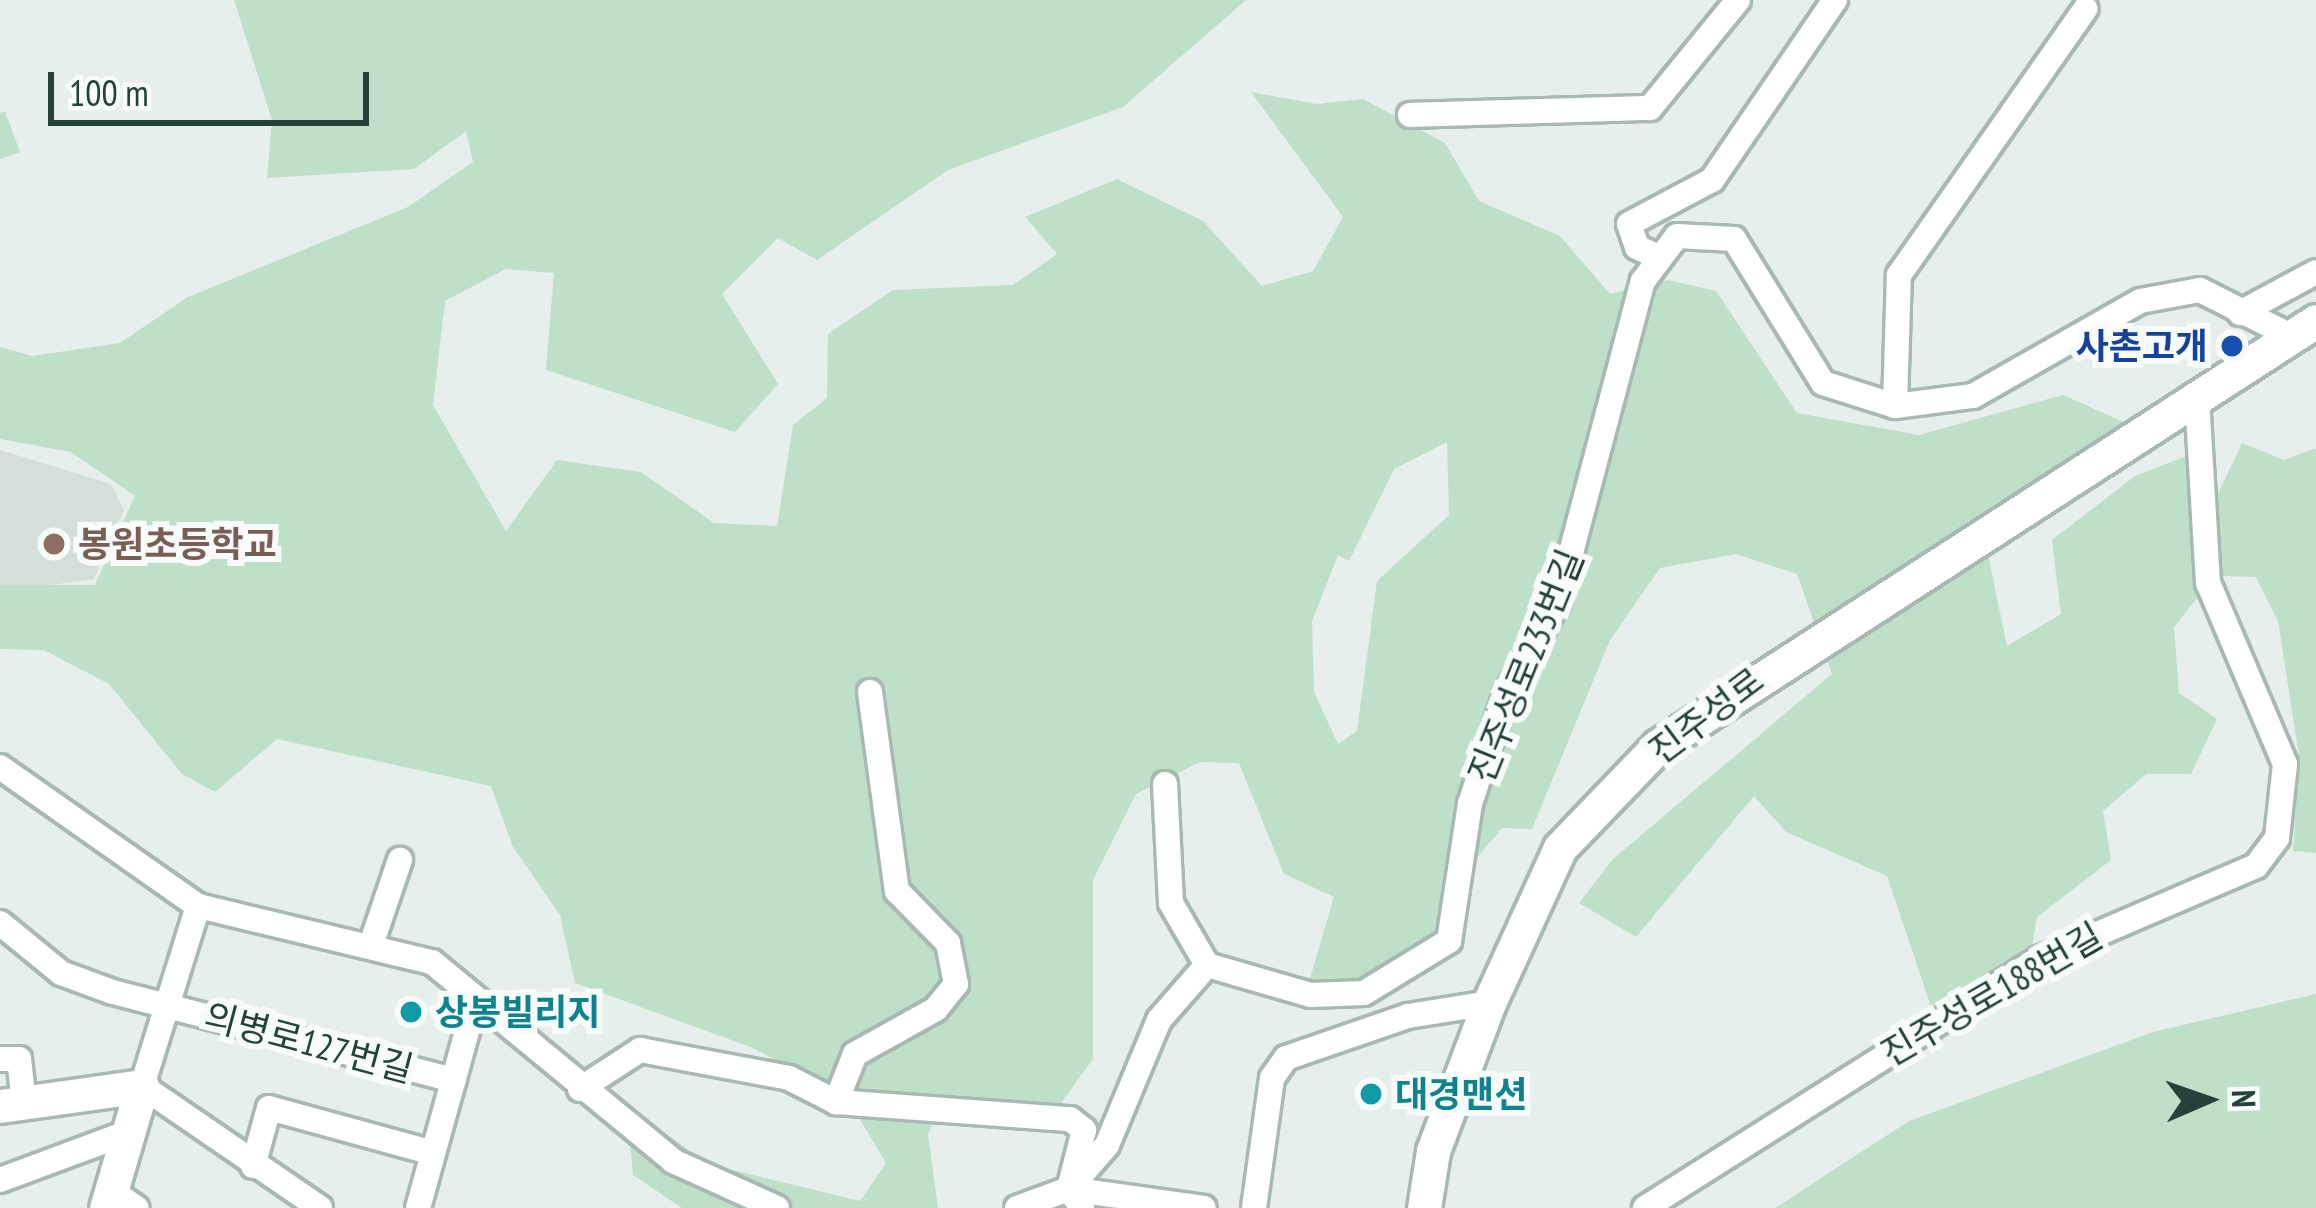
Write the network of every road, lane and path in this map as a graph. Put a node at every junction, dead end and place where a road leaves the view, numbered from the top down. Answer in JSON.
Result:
{"nodes":[{"id":1,"x":1738,"y":0,"type":"edge"},
{"id":2,"x":1835,"y":0,"type":"edge"},
{"id":3,"x":2085,"y":9,"type":"dead end"},
{"id":4,"x":1410,"y":115,"type":"dead end"},
{"id":5,"x":1656,"y":256,"type":"junction"},
{"id":6,"x":2316,"y":272,"type":"edge"},
{"id":7,"x":2240,"y":313,"type":"junction"},
{"id":8,"x":2304,"y":329,"type":"edge"},
{"id":9,"x":2197,"y":396,"type":"junction"},
{"id":10,"x":1895,"y":406,"type":"junction"},
{"id":11,"x":870,"y":692,"type":"dead end"},
{"id":12,"x":0,"y":767,"type":"edge"},
{"id":13,"x":1166,"y":784,"type":"dead end"},
{"id":14,"x":400,"y":860,"type":"dead end"},
{"id":15,"x":199,"y":906,"type":"junction"},
{"id":16,"x":0,"y":923,"type":"edge"},
{"id":17,"x":371,"y":945,"type":"junction"},
{"id":18,"x":1207,"y":965,"type":"junction"},
{"id":19,"x":475,"y":1003,"type":"junction"},
{"id":20,"x":164,"y":1004,"type":"junction"},
{"id":21,"x":1489,"y":1004,"type":"junction"},
{"id":22,"x":0,"y":1059,"type":"edge"},
{"id":23,"x":454,"y":1080,"type":"junction"},
{"id":24,"x":142,"y":1086,"type":"junction"},
{"id":25,"x":580,"y":1089,"type":"junction"},
{"id":26,"x":836,"y":1102,"type":"junction"},
{"id":27,"x":12,"y":1104,"type":"edge"},
{"id":28,"x":124,"y":1134,"type":"junction"},
{"id":29,"x":434,"y":1153,"type":"junction"},
{"id":30,"x":253,"y":1166,"type":"junction"},
{"id":31,"x":0,"y":1180,"type":"edge"},
{"id":32,"x":1076,"y":1199,"type":"edge"},
{"id":33,"x":118,"y":1202,"type":"edge"},
{"id":34,"x":320,"y":1208,"type":"edge"},
{"id":35,"x":418,"y":1208,"type":"edge"},
{"id":36,"x":777,"y":1208,"type":"edge"},
{"id":37,"x":1017,"y":1208,"type":"edge"},
{"id":38,"x":1204,"y":1208,"type":"edge"},
{"id":39,"x":1254,"y":1208,"type":"edge"},
{"id":40,"x":1424,"y":1208,"type":"edge"},
{"id":41,"x":1645,"y":1208,"type":"edge"}],
"edges":[{"from":1,"to":4,"type":"street"},
{"from":2,"to":5,"type":"street"},
{"from":3,"to":10,"type":"street"},
{"from":5,"to":10,"type":"street"},
{"from":5,"to":18,"type":"street","name":"진주성로233번길"},
{"from":6,"to":7,"type":"street"},
{"from":7,"to":8,"type":"street"},
{"from":7,"to":10,"type":"street"},
{"from":8,"to":9,"type":"main road","name":"진주성로"},
{"from":9,"to":21,"type":"main road","name":"진주성로"},
{"from":9,"to":41,"type":"street","name":"진주성로188번길"},
{"from":11,"to":26,"type":"street"},
{"from":12,"to":15,"type":"street"},
{"from":13,"to":18,"type":"street"},
{"from":14,"to":17,"type":"street"},
{"from":15,"to":17,"type":"street"},
{"from":15,"to":20,"type":"street"},
{"from":16,"to":20,"type":"street","name":"의병로127번길"},
{"from":17,"to":19,"type":"street"},
{"from":18,"to":32,"type":"street"},
{"from":19,"to":23,"type":"street"},
{"from":19,"to":25,"type":"street"},
{"from":20,"to":23,"type":"street","name":"의병로127번길"},
{"from":20,"to":24,"type":"street"},
{"from":21,"to":39,"type":"street"},
{"from":21,"to":40,"type":"main road","name":"진주성로"},
{"from":22,"to":27,"type":"street"},
{"from":23,"to":29,"type":"street"},
{"from":24,"to":27,"type":"main road"},
{"from":24,"to":28,"type":"main road"},
{"from":24,"to":30,"type":"street"},
{"from":25,"to":26,"type":"street"},
{"from":25,"to":36,"type":"street"},
{"from":26,"to":32,"type":"street"},
{"from":28,"to":31,"type":"street"},
{"from":28,"to":33,"type":"main road"},
{"from":29,"to":30,"type":"street"},
{"from":29,"to":35,"type":"street"},
{"from":30,"to":34,"type":"street"},
{"from":32,"to":37,"type":"street"},
{"from":32,"to":38,"type":"street"}]}
